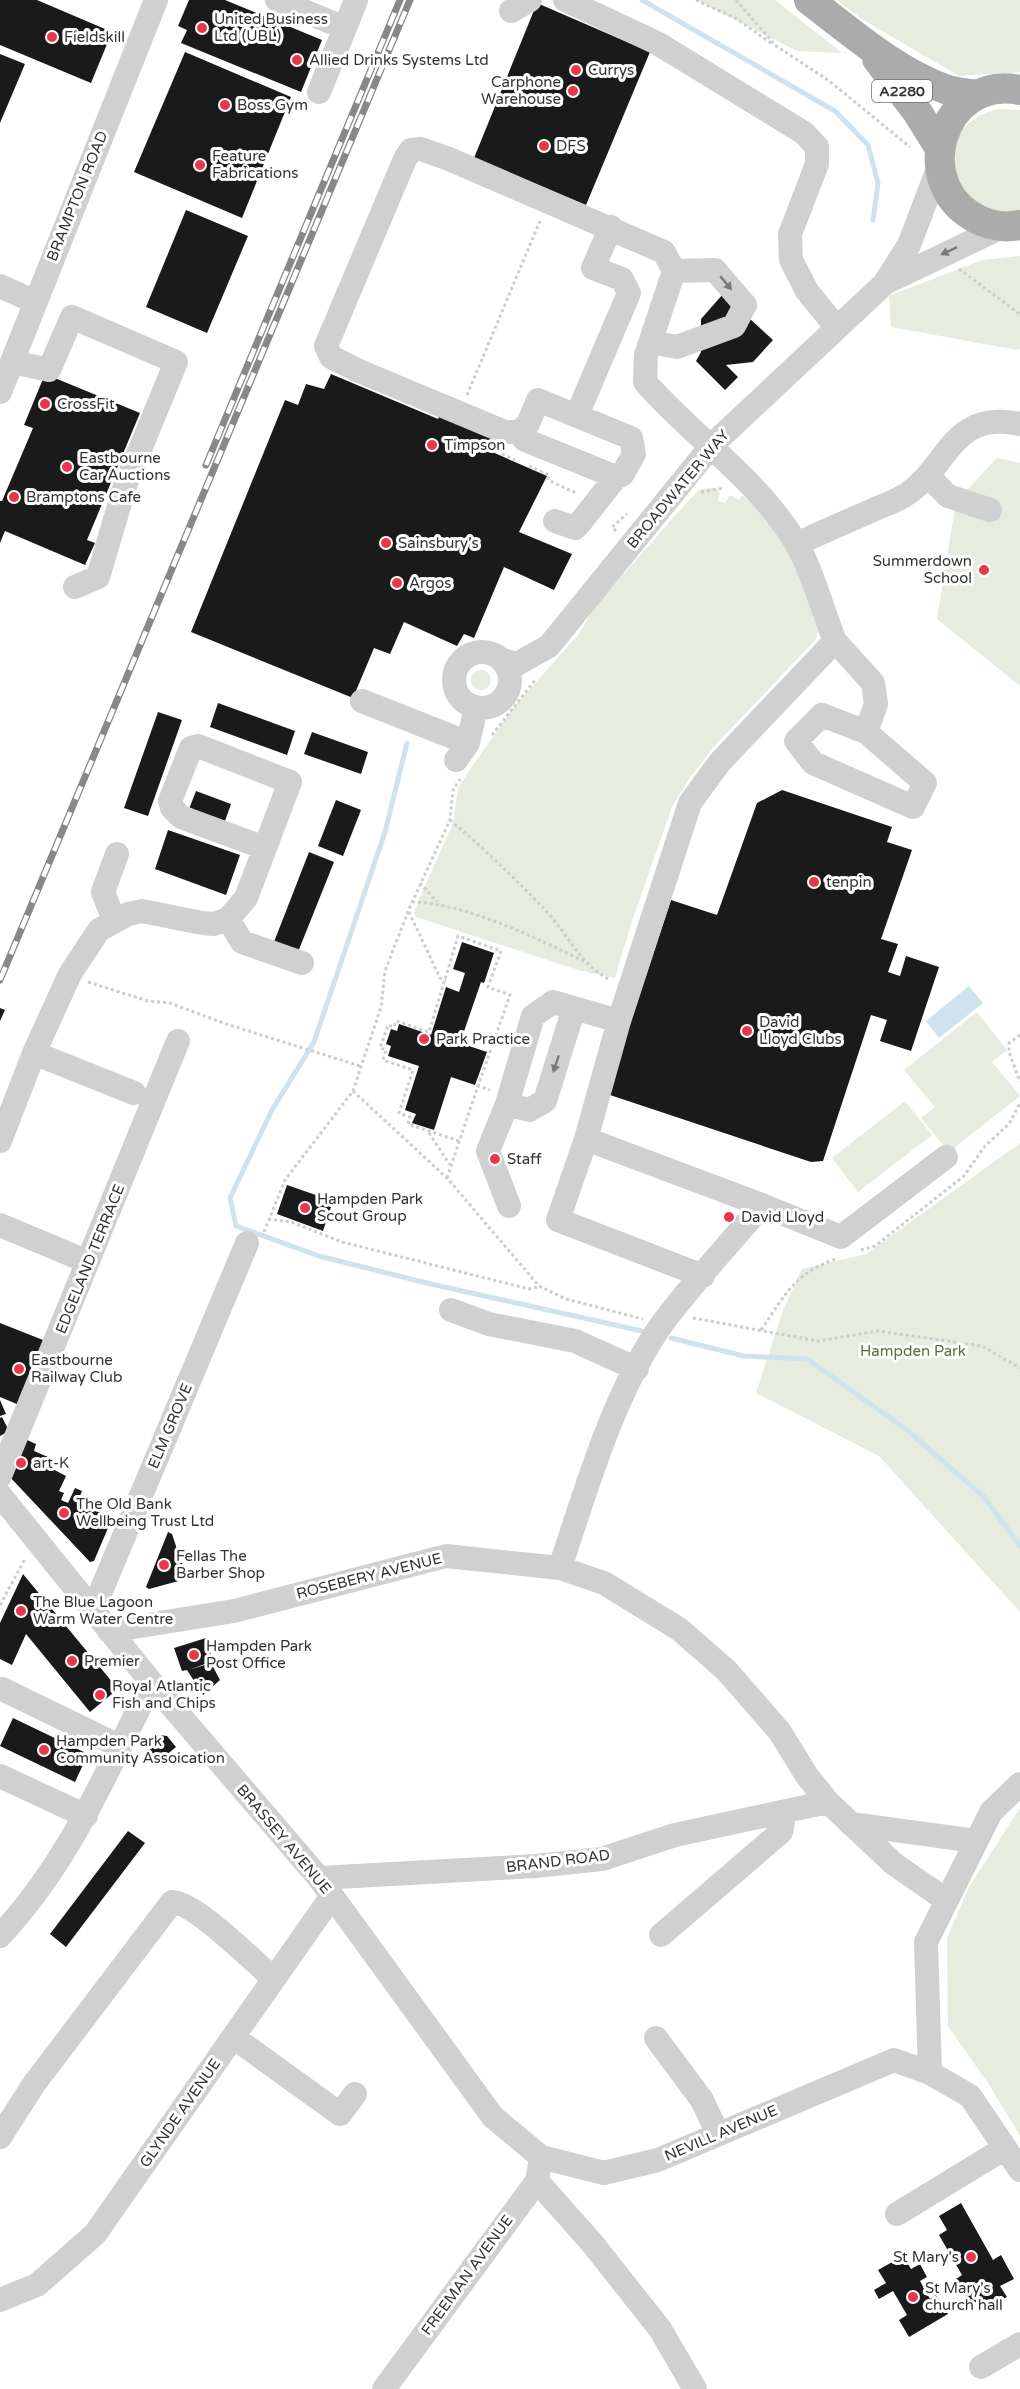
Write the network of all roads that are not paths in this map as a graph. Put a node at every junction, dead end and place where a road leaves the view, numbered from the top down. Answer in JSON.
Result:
{"nodes":[{"id":1,"x":156,"y":0,"type":"edge"},
{"id":2,"x":277,"y":0,"type":"edge"},
{"id":3,"x":356,"y":0,"type":"edge"},
{"id":4,"x":565,"y":0,"type":"edge"},
{"id":5,"x":809,"y":0,"type":"edge"},
{"id":6,"x":345,"y":28,"type":"junction"},
{"id":7,"x":860,"y":39,"type":"junction"},
{"id":8,"x":1020,"y":90,"type":"edge"},
{"id":9,"x":319,"y":92,"type":"dead end"},
{"id":10,"x":977,"y":95,"type":"junction"},
{"id":11,"x":931,"y":154,"type":"junction"},
{"id":12,"x":1011,"y":226,"type":"edge"},
{"id":13,"x":611,"y":228,"type":"junction"},
{"id":14,"x":674,"y":272,"type":"junction"},
{"id":15,"x":884,"y":284,"type":"junction"},
{"id":16,"x":0,"y":286,"type":"edge"},
{"id":17,"x":35,"y":302,"type":"junction"},
{"id":18,"x":837,"y":328,"type":"junction"},
{"id":19,"x":651,"y":342,"type":"junction"},
{"id":20,"x":8,"y":364,"type":"edge"},
{"id":21,"x":0,"y":392,"type":"edge"},
{"id":22,"x":577,"y":416,"type":"junction"},
{"id":23,"x":1020,"y":424,"type":"edge"},
{"id":24,"x":518,"y":432,"type":"junction"},
{"id":25,"x":711,"y":445,"type":"junction"},
{"id":26,"x":928,"y":476,"type":"junction"},
{"id":27,"x":616,"y":477,"type":"junction"},
{"id":28,"x":990,"y":510,"type":"dead end"},
{"id":29,"x":555,"y":521,"type":"dead end"},
{"id":30,"x":797,"y":544,"type":"junction"},
{"id":31,"x":75,"y":586,"type":"dead end"},
{"id":32,"x":835,"y":641,"type":"junction"},
{"id":33,"x":503,"y":660,"type":"junction"},
{"id":34,"x":363,"y":701,"type":"dead end"},
{"id":35,"x":476,"y":707,"type":"junction"},
{"id":36,"x":866,"y":732,"type":"junction"},
{"id":37,"x":265,"y":848,"type":"junction"},
{"id":38,"x":117,"y":854,"type":"dead end"},
{"id":39,"x":228,"y":919,"type":"junction"},
{"id":40,"x":114,"y":920,"type":"junction"},
{"id":41,"x":302,"y":963,"type":"dead end"},
{"id":42,"x":574,"y":1008,"type":"junction"},
{"id":43,"x":619,"y":1021,"type":"junction"},
{"id":44,"x":178,"y":1041,"type":"dead end"},
{"id":45,"x":34,"y":1053,"type":"junction"},
{"id":46,"x":135,"y":1093,"type":"dead end"},
{"id":47,"x":508,"y":1100,"type":"junction"},
{"id":48,"x":586,"y":1139,"type":"junction"},
{"id":49,"x":0,"y":1141,"type":"edge"},
{"id":50,"x":946,"y":1157,"type":"dead end"},
{"id":51,"x":762,"y":1205,"type":"junction"},
{"id":52,"x":509,"y":1206,"type":"dead end"},
{"id":53,"x":0,"y":1225,"type":"edge"},
{"id":54,"x":247,"y":1243,"type":"dead end"},
{"id":55,"x":74,"y":1256,"type":"dead end"},
{"id":56,"x":703,"y":1276,"type":"junction"},
{"id":57,"x":451,"y":1310,"type":"dead end"},
{"id":58,"x":637,"y":1369,"type":"junction"},
{"id":59,"x":0,"y":1476,"type":"edge"},
{"id":60,"x":0,"y":1495,"type":"edge"},
{"id":61,"x":560,"y":1568,"type":"junction"},
{"id":62,"x":93,"y":1610,"type":"junction"},
{"id":63,"x":109,"y":1631,"type":"junction"},
{"id":64,"x":152,"y":1683,"type":"junction"},
{"id":65,"x":2,"y":1689,"type":"dead end"},
{"id":66,"x":119,"y":1746,"type":"junction"},
{"id":67,"x":0,"y":1776,"type":"edge"},
{"id":68,"x":1020,"y":1784,"type":"edge"},
{"id":69,"x":828,"y":1802,"type":"junction"},
{"id":70,"x":785,"y":1812,"type":"junction"},
{"id":71,"x":86,"y":1816,"type":"junction"},
{"id":72,"x":851,"y":1824,"type":"junction"},
{"id":73,"x":976,"y":1841,"type":"junction"},
{"id":74,"x":326,"y":1887,"type":"junction"},
{"id":75,"x":946,"y":1900,"type":"junction"},
{"id":76,"x":661,"y":1935,"type":"dead end"},
{"id":77,"x":0,"y":1936,"type":"edge"},
{"id":78,"x":274,"y":1979,"type":"junction"},
{"id":79,"x":233,"y":2037,"type":"junction"},
{"id":80,"x":656,"y":2038,"type":"dead end"},
{"id":81,"x":930,"y":2073,"type":"junction"},
{"id":82,"x":355,"y":2094,"type":"dead end"},
{"id":83,"x":718,"y":2134,"type":"junction"},
{"id":84,"x":0,"y":2137,"type":"edge"},
{"id":85,"x":1005,"y":2148,"type":"junction"},
{"id":86,"x":541,"y":2157,"type":"junction"},
{"id":87,"x":1020,"y":2170,"type":"edge"},
{"id":88,"x":537,"y":2181,"type":"junction"},
{"id":89,"x":897,"y":2214,"type":"dead end"},
{"id":90,"x":0,"y":2300,"type":"edge"},
{"id":91,"x":1020,"y":2344,"type":"edge"},
{"id":92,"x":981,"y":2367,"type":"dead end"},
{"id":93,"x":384,"y":2389,"type":"edge"},
{"id":94,"x":695,"y":2389,"type":"edge"}],
"edges":[{"from":1,"to":17,"type":"street","name":"BRAMPTON ROAD"},
{"from":2,"to":6,"type":"street"},
{"from":3,"to":6,"type":"street"},
{"from":4,"to":18,"type":"street"},
{"from":5,"to":7,"type":"main road","number":"A2280"},
{"from":6,"to":9,"type":"street"},
{"from":7,"to":10,"type":"main road","number":"A2280"},
{"from":7,"to":11,"type":"main road","number":"A2280"},
{"from":8,"to":10,"type":"main road"},
{"from":10,"to":11,"type":"main road"},
{"from":11,"to":12,"type":"main road"},
{"from":11,"to":15,"type":"street","name":"BROADWATER WAY"},
{"from":12,"to":15,"type":"street","name":"BROADWATER WAY","one_way":true},
{"from":13,"to":14,"type":"street"},
{"from":13,"to":22,"type":"street"},
{"from":13,"to":24,"type":"street"},
{"from":14,"to":19,"type":"street"},
{"from":14,"to":19,"type":"street","one_way":true},
{"from":15,"to":18,"type":"street","name":"BROADWATER WAY"},
{"from":16,"to":17,"type":"street"},
{"from":17,"to":20,"type":"street","name":"BRAMPTON ROAD"},
{"from":18,"to":25,"type":"street","name":"BROADWATER WAY"},
{"from":19,"to":25,"type":"street"},
{"from":20,"to":21,"type":"street","name":"BRAMPTON ROAD"},
{"from":20,"to":31,"type":"street"},
{"from":22,"to":24,"type":"street"},
{"from":22,"to":27,"type":"street"},
{"from":23,"to":26,"type":"street"},
{"from":24,"to":27,"type":"street"},
{"from":25,"to":30,"type":"street"},
{"from":25,"to":33,"type":"street","name":"BROADWATER WAY"},
{"from":26,"to":28,"type":"street"},
{"from":26,"to":30,"type":"street"},
{"from":27,"to":29,"type":"street"},
{"from":30,"to":32,"type":"street"},
{"from":32,"to":36,"type":"street"},
{"from":32,"to":43,"type":"street"},
{"from":33,"to":35,"type":"street"},
{"from":33,"to":35,"type":"street","name":"BROADWATER WAY"},
{"from":34,"to":35,"type":"street"},
{"from":36,"to":36,"type":"street"},
{"from":37,"to":37,"type":"street"},
{"from":37,"to":39,"type":"street"},
{"from":38,"to":40,"type":"street"},
{"from":39,"to":40,"type":"street"},
{"from":39,"to":41,"type":"street"},
{"from":40,"to":45,"type":"street"},
{"from":42,"to":43,"type":"street"},
{"from":42,"to":47,"type":"street"},
{"from":42,"to":47,"type":"street","one_way":true},
{"from":43,"to":48,"type":"street"},
{"from":44,"to":59,"type":"street","name":"EDGELAND TERRACE"},
{"from":45,"to":46,"type":"street"},
{"from":45,"to":49,"type":"street"},
{"from":47,"to":52,"type":"street"},
{"from":48,"to":51,"type":"street"},
{"from":48,"to":56,"type":"street"},
{"from":50,"to":51,"type":"street"},
{"from":51,"to":56,"type":"street"},
{"from":53,"to":55,"type":"street"},
{"from":54,"to":62,"type":"street","name":"ELM GROVE"},
{"from":56,"to":58,"type":"street"},
{"from":57,"to":58,"type":"street"},
{"from":58,"to":61,"type":"street"},
{"from":60,"to":62,"type":"street","name":"BRASSEY AVENUE"},
{"from":61,"to":63,"type":"street","name":"ROSEBERY AVENUE"},
{"from":61,"to":69,"type":"street","name":"ROSEBERY AVENUE"},
{"from":62,"to":63,"type":"street","name":"BRASSEY AVENUE"},
{"from":63,"to":64,"type":"street","name":"BRASSEY AVENUE"},
{"from":64,"to":66,"type":"street"},
{"from":64,"to":74,"type":"street","name":"BRASSEY AVENUE"},
{"from":65,"to":66,"type":"street"},
{"from":66,"to":71,"type":"street"},
{"from":67,"to":71,"type":"street"},
{"from":68,"to":73,"type":"street"},
{"from":69,"to":70,"type":"street","name":"BRAND ROAD"},
{"from":69,"to":72,"type":"street","name":"ROSEBERY AVENUE"},
{"from":70,"to":74,"type":"street","name":"BRAND ROAD"},
{"from":70,"to":76,"type":"street"},
{"from":71,"to":77,"type":"street"},
{"from":72,"to":73,"type":"street"},
{"from":72,"to":75,"type":"street","name":"ROSEBERY AVENUE"},
{"from":73,"to":75,"type":"street"},
{"from":74,"to":78,"type":"street","name":"GLYNDE AVENUE"},
{"from":74,"to":86,"type":"street","name":"BRASSEY AVENUE"},
{"from":75,"to":81,"type":"street"},
{"from":78,"to":79,"type":"street","name":"GLYNDE AVENUE"},
{"from":78,"to":84,"type":"street"},
{"from":79,"to":82,"type":"street"},
{"from":79,"to":90,"type":"street","name":"GLYNDE AVENUE"},
{"from":80,"to":83,"type":"street"},
{"from":81,"to":83,"type":"street","name":"NEVILL AVENUE"},
{"from":81,"to":85,"type":"street"},
{"from":83,"to":86,"type":"street","name":"NEVILL AVENUE"},
{"from":85,"to":87,"type":"street"},
{"from":85,"to":89,"type":"street"},
{"from":86,"to":88,"type":"street","name":"FREEMAN AVENUE"},
{"from":88,"to":93,"type":"street","name":"FREEMAN AVENUE"},
{"from":88,"to":94,"type":"street"},
{"from":91,"to":92,"type":"street"}]}
